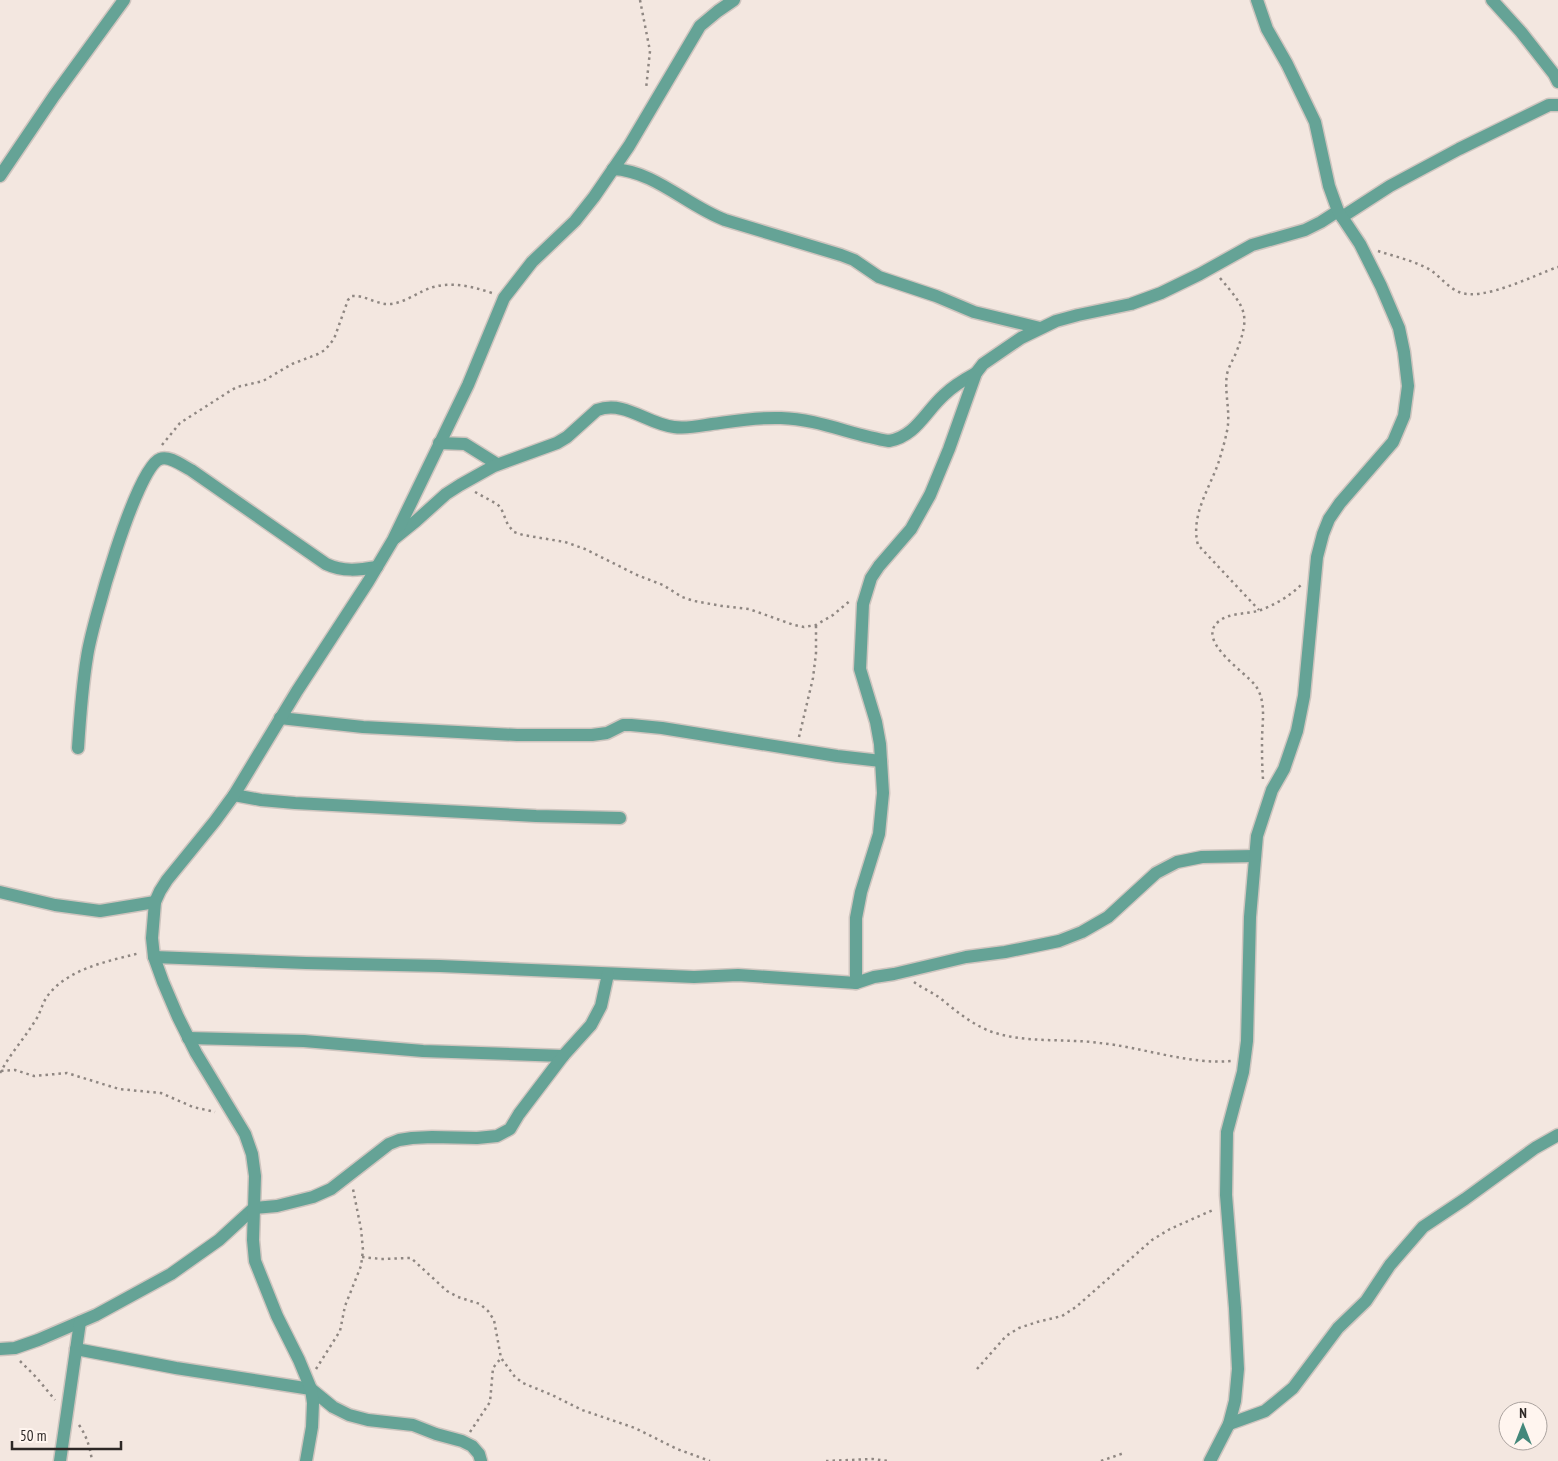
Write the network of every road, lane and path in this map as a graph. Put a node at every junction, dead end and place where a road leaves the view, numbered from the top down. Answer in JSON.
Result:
{"nodes":[{"id":1,"x":124,"y":0,"type":"edge"},
{"id":2,"x":640,"y":0,"type":"edge"},
{"id":3,"x":734,"y":0,"type":"edge"},
{"id":4,"x":1258,"y":0,"type":"edge"},
{"id":5,"x":1492,"y":0,"type":"edge"},
{"id":6,"x":1558,"y":82,"type":"edge"},
{"id":7,"x":646,"y":90,"type":"dead end"},
{"id":8,"x":1558,"y":105,"type":"edge"},
{"id":9,"x":613,"y":169,"type":"junction"},
{"id":10,"x":0,"y":176,"type":"edge"},
{"id":11,"x":1340,"y":214,"type":"junction"},
{"id":12,"x":1360,"y":244,"type":"junction"},
{"id":13,"x":1212,"y":267,"type":"junction"},
{"id":14,"x":1558,"y":267,"type":"edge"},
{"id":15,"x":505,"y":297,"type":"junction"},
{"id":16,"x":1040,"y":328,"type":"junction"},
{"id":17,"x":976,"y":373,"type":"junction"},
{"id":18,"x":439,"y":443,"type":"junction"},
{"id":19,"x":157,"y":460,"type":"junction"},
{"id":20,"x":497,"y":464,"type":"junction"},
{"id":21,"x":460,"y":485,"type":"junction"},
{"id":22,"x":393,"y":540,"type":"junction"},
{"id":23,"x":377,"y":567,"type":"junction"},
{"id":24,"x":1316,"y":570,"type":"junction"},
{"id":25,"x":869,"y":583,"type":"junction"},
{"id":26,"x":1260,"y":610,"type":"junction"},
{"id":27,"x":816,"y":625,"type":"junction"},
{"id":28,"x":280,"y":718,"type":"junction"},
{"id":29,"x":78,"y":748,"type":"dead end"},
{"id":30,"x":796,"y":749,"type":"junction"},
{"id":31,"x":881,"y":761,"type":"junction"},
{"id":32,"x":1263,"y":785,"type":"dead end"},
{"id":33,"x":234,"y":795,"type":"junction"},
{"id":34,"x":620,"y":818,"type":"dead end"},
{"id":35,"x":1255,"y":856,"type":"junction"},
{"id":36,"x":0,"y":892,"type":"edge"},
{"id":37,"x":155,"y":902,"type":"junction"},
{"id":38,"x":154,"y":953,"type":"junction"},
{"id":39,"x":901,"y":972,"type":"junction"},
{"id":40,"x":608,"y":974,"type":"junction"},
{"id":41,"x":856,"y":983,"type":"junction"},
{"id":42,"x":188,"y":1038,"type":"junction"},
{"id":43,"x":563,"y":1056,"type":"junction"},
{"id":44,"x":1245,"y":1059,"type":"junction"},
{"id":45,"x":0,"y":1072,"type":"edge"},
{"id":46,"x":234,"y":1115,"type":"junction"},
{"id":47,"x":1558,"y":1135,"type":"edge"},
{"id":48,"x":350,"y":1175,"type":"junction"},
{"id":49,"x":1226,"y":1204,"type":"junction"},
{"id":50,"x":254,"y":1208,"type":"junction"},
{"id":51,"x":362,"y":1257,"type":"junction"},
{"id":52,"x":80,"y":1322,"type":"junction"},
{"id":53,"x":3,"y":1349,"type":"edge"},
{"id":54,"x":76,"y":1349,"type":"junction"},
{"id":55,"x":501,"y":1358,"type":"junction"},
{"id":56,"x":976,"y":1368,"type":"dead end"},
{"id":57,"x":310,"y":1385,"type":"junction"},
{"id":58,"x":68,"y":1413,"type":"junction"},
{"id":59,"x":1229,"y":1424,"type":"junction"},
{"id":60,"x":462,"y":1441,"type":"junction"},
{"id":61,"x":1124,"y":1453,"type":"dead end"},
{"id":62,"x":60,"y":1461,"type":"edge"},
{"id":63,"x":92,"y":1461,"type":"edge"},
{"id":64,"x":306,"y":1461,"type":"edge"},
{"id":65,"x":481,"y":1461,"type":"edge"},
{"id":66,"x":710,"y":1461,"type":"edge"},
{"id":67,"x":826,"y":1461,"type":"edge"},
{"id":68,"x":888,"y":1461,"type":"edge"},
{"id":69,"x":1101,"y":1461,"type":"edge"},
{"id":70,"x":1210,"y":1461,"type":"edge"}],
"edges":[{"from":1,"to":10,"type":"street"},
{"from":2,"to":7,"type":"path"},
{"from":3,"to":9,"type":"street"},
{"from":4,"to":11,"type":"street"},
{"from":5,"to":6,"type":"street"},
{"from":8,"to":11,"type":"street"},
{"from":9,"to":15,"type":"street"},
{"from":9,"to":16,"type":"street"},
{"from":11,"to":12,"type":"street"},
{"from":11,"to":13,"type":"street"},
{"from":12,"to":14,"type":"path"},
{"from":12,"to":24,"type":"street"},
{"from":13,"to":16,"type":"street"},
{"from":13,"to":26,"type":"path"},
{"from":15,"to":18,"type":"street"},
{"from":15,"to":19,"type":"path"},
{"from":16,"to":17,"type":"street"},
{"from":17,"to":20,"type":"street"},
{"from":17,"to":25,"type":"street"},
{"from":18,"to":20,"type":"street"},
{"from":18,"to":22,"type":"street"},
{"from":19,"to":23,"type":"street"},
{"from":19,"to":29,"type":"street"},
{"from":20,"to":21,"type":"street"},
{"from":21,"to":22,"type":"street"},
{"from":21,"to":27,"type":"path"},
{"from":22,"to":23,"type":"street"},
{"from":23,"to":28,"type":"street"},
{"from":24,"to":26,"type":"path"},
{"from":24,"to":35,"type":"street"},
{"from":25,"to":27,"type":"path"},
{"from":25,"to":31,"type":"street"},
{"from":26,"to":32,"type":"path"},
{"from":27,"to":30,"type":"path"},
{"from":28,"to":30,"type":"street"},
{"from":28,"to":33,"type":"street"},
{"from":30,"to":31,"type":"street"},
{"from":31,"to":41,"type":"street"},
{"from":33,"to":34,"type":"street"},
{"from":33,"to":37,"type":"street"},
{"from":35,"to":39,"type":"street"},
{"from":35,"to":44,"type":"street"},
{"from":36,"to":37,"type":"street"},
{"from":37,"to":38,"type":"street"},
{"from":38,"to":40,"type":"street"},
{"from":38,"to":42,"type":"street"},
{"from":38,"to":45,"type":"path"},
{"from":39,"to":41,"type":"street"},
{"from":39,"to":44,"type":"path"},
{"from":40,"to":41,"type":"street"},
{"from":40,"to":43,"type":"street"},
{"from":42,"to":43,"type":"street"},
{"from":42,"to":46,"type":"street"},
{"from":43,"to":48,"type":"street"},
{"from":44,"to":49,"type":"street"},
{"from":45,"to":46,"type":"path"},
{"from":46,"to":50,"type":"street"},
{"from":47,"to":59,"type":"street"},
{"from":48,"to":50,"type":"street"},
{"from":48,"to":51,"type":"path"},
{"from":49,"to":56,"type":"path"},
{"from":49,"to":59,"type":"street"},
{"from":50,"to":52,"type":"street"},
{"from":50,"to":57,"type":"street"},
{"from":51,"to":55,"type":"path"},
{"from":51,"to":57,"type":"path"},
{"from":52,"to":53,"type":"street"},
{"from":52,"to":54,"type":"street"},
{"from":53,"to":58,"type":"path"},
{"from":54,"to":57,"type":"street"},
{"from":54,"to":58,"type":"street"},
{"from":55,"to":60,"type":"path"},
{"from":55,"to":66,"type":"path"},
{"from":57,"to":60,"type":"street"},
{"from":57,"to":64,"type":"street"},
{"from":58,"to":62,"type":"street"},
{"from":58,"to":63,"type":"path"},
{"from":59,"to":70,"type":"street"},
{"from":60,"to":65,"type":"street"},
{"from":61,"to":69,"type":"path"},
{"from":67,"to":68,"type":"path"}]}
